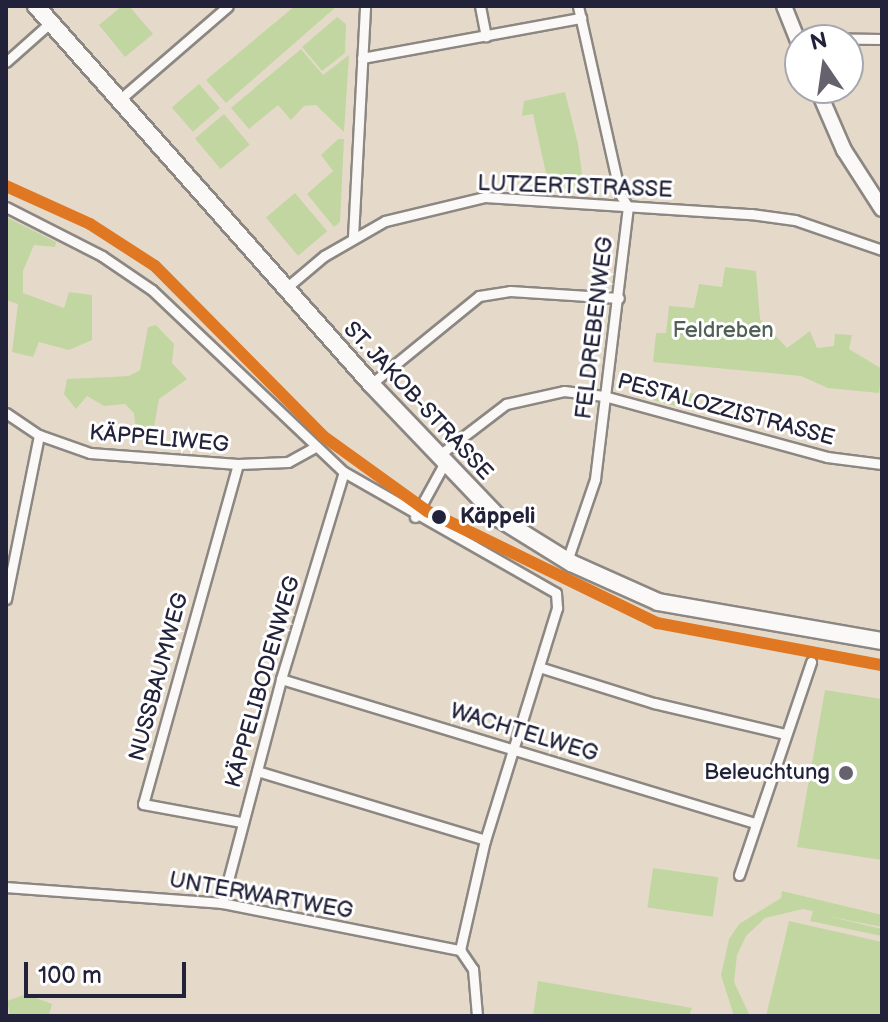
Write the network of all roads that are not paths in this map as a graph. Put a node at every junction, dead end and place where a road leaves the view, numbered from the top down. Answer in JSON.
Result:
{"nodes":[{"id":1,"x":36,"y":6,"type":"edge"},
{"id":2,"x":228,"y":6,"type":"edge"},
{"id":3,"x":365,"y":6,"type":"edge"},
{"id":4,"x":480,"y":6,"type":"edge"},
{"id":5,"x":578,"y":6,"type":"edge"},
{"id":6,"x":581,"y":18,"type":"junction"},
{"id":7,"x":51,"y":22,"type":"junction"},
{"id":8,"x":486,"y":36,"type":"junction"},
{"id":9,"x":362,"y":58,"type":"junction"},
{"id":10,"x":6,"y":61,"type":"edge"},
{"id":11,"x":118,"y":101,"type":"junction"},
{"id":12,"x":824,"y":104,"type":"edge"},
{"id":13,"x":6,"y":207,"type":"edge"},
{"id":14,"x":628,"y":207,"type":"junction"},
{"id":15,"x":882,"y":209,"type":"edge"},
{"id":16,"x":353,"y":237,"type":"junction"},
{"id":17,"x":882,"y":250,"type":"edge"},
{"id":18,"x":286,"y":288,"type":"junction"},
{"id":19,"x":619,"y":298,"type":"junction"},
{"id":20,"x":371,"y":384,"type":"junction"},
{"id":21,"x":604,"y":396,"type":"junction"},
{"id":22,"x":6,"y":413,"type":"edge"},
{"id":23,"x":39,"y":435,"type":"junction"},
{"id":24,"x":313,"y":448,"type":"junction"},
{"id":25,"x":441,"y":460,"type":"junction"},
{"id":26,"x":238,"y":464,"type":"junction"},
{"id":27,"x":882,"y":464,"type":"edge"},
{"id":28,"x":344,"y":472,"type":"junction"},
{"id":29,"x":415,"y":517,"type":"junction"},
{"id":30,"x":567,"y":561,"type":"junction"},
{"id":31,"x":6,"y":599,"type":"edge"},
{"id":32,"x":882,"y":641,"type":"edge"},
{"id":33,"x":811,"y":662,"type":"dead end"},
{"id":34,"x":539,"y":667,"type":"junction"},
{"id":35,"x":281,"y":679,"type":"junction"},
{"id":36,"x":785,"y":734,"type":"junction"},
{"id":37,"x":515,"y":749,"type":"junction"},
{"id":38,"x":257,"y":771,"type":"junction"},
{"id":39,"x":241,"y":822,"type":"junction"},
{"id":40,"x":756,"y":823,"type":"junction"},
{"id":41,"x":485,"y":840,"type":"junction"},
{"id":42,"x":739,"y":875,"type":"dead end"},
{"id":43,"x":6,"y":887,"type":"edge"},
{"id":44,"x":222,"y":903,"type":"junction"},
{"id":45,"x":460,"y":950,"type":"junction"},
{"id":46,"x":477,"y":1016,"type":"edge"}],
"edges":[{"from":1,"to":7,"type":"main road","name":"ST. JAKOB-STRASSE"},
{"from":2,"to":11,"type":"street"},
{"from":3,"to":9,"type":"street"},
{"from":4,"to":8,"type":"street"},
{"from":5,"to":6,"type":"street","name":"FELDREBENWEG"},
{"from":6,"to":8,"type":"street"},
{"from":6,"to":14,"type":"street","name":"FELDREBENWEG"},
{"from":7,"to":10,"type":"street"},
{"from":7,"to":11,"type":"main road","name":"ST. JAKOB-STRASSE"},
{"from":8,"to":9,"type":"street"},
{"from":9,"to":16,"type":"street"},
{"from":11,"to":18,"type":"main road","name":"ST. JAKOB-STRASSE"},
{"from":12,"to":15,"type":"main road"},
{"from":13,"to":24,"type":"street"},
{"from":14,"to":16,"type":"street","name":"LUTZERTSTRASSE"},
{"from":14,"to":17,"type":"street","name":"LUTZERTSTRASSE"},
{"from":14,"to":19,"type":"street","name":"FELDREBENWEG"},
{"from":16,"to":18,"type":"street","name":"LUTZERTSTRASSE"},
{"from":18,"to":20,"type":"main road","name":"ST. JAKOB-STRASSE"},
{"from":19,"to":20,"type":"street"},
{"from":19,"to":21,"type":"street","name":"FELDREBENWEG"},
{"from":20,"to":25,"type":"main road","name":"ST. JAKOB-STRASSE"},
{"from":21,"to":25,"type":"street","name":"PESTALOZZISTRASSE"},
{"from":21,"to":27,"type":"street","name":"PESTALOZZISTRASSE"},
{"from":21,"to":30,"type":"street","name":"FELDREBENWEG"},
{"from":22,"to":23,"type":"street","name":"KÄPPELIWEG"},
{"from":23,"to":26,"type":"street","name":"KÄPPELIWEG"},
{"from":23,"to":31,"type":"street"},
{"from":24,"to":26,"type":"street","name":"KÄPPELIWEG"},
{"from":24,"to":28,"type":"street"},
{"from":25,"to":29,"type":"street"},
{"from":25,"to":30,"type":"main road","name":"ST. JAKOB-STRASSE"},
{"from":26,"to":39,"type":"street","name":"NUSSBAUMWEG"},
{"from":28,"to":29,"type":"street"},
{"from":28,"to":35,"type":"street","name":"KÄPPELIBODENWEG"},
{"from":29,"to":34,"type":"street"},
{"from":30,"to":32,"type":"main road","name":"ST. JAKOB-STRASSE"},
{"from":33,"to":36,"type":"street"},
{"from":34,"to":36,"type":"street"},
{"from":34,"to":37,"type":"street"},
{"from":35,"to":37,"type":"street","name":"WACHTELWEG"},
{"from":35,"to":38,"type":"street","name":"KÄPPELIBODENWEG"},
{"from":36,"to":40,"type":"street"},
{"from":37,"to":40,"type":"street","name":"WACHTELWEG"},
{"from":37,"to":41,"type":"street"},
{"from":38,"to":39,"type":"street","name":"KÄPPELIBODENWEG"},
{"from":38,"to":41,"type":"street"},
{"from":39,"to":44,"type":"street","name":"KÄPPELIBODENWEG"},
{"from":40,"to":42,"type":"street"},
{"from":41,"to":45,"type":"street"},
{"from":43,"to":44,"type":"street","name":"UNTERWARTWEG"},
{"from":44,"to":45,"type":"street","name":"UNTERWARTWEG"},
{"from":45,"to":46,"type":"street"}]}
